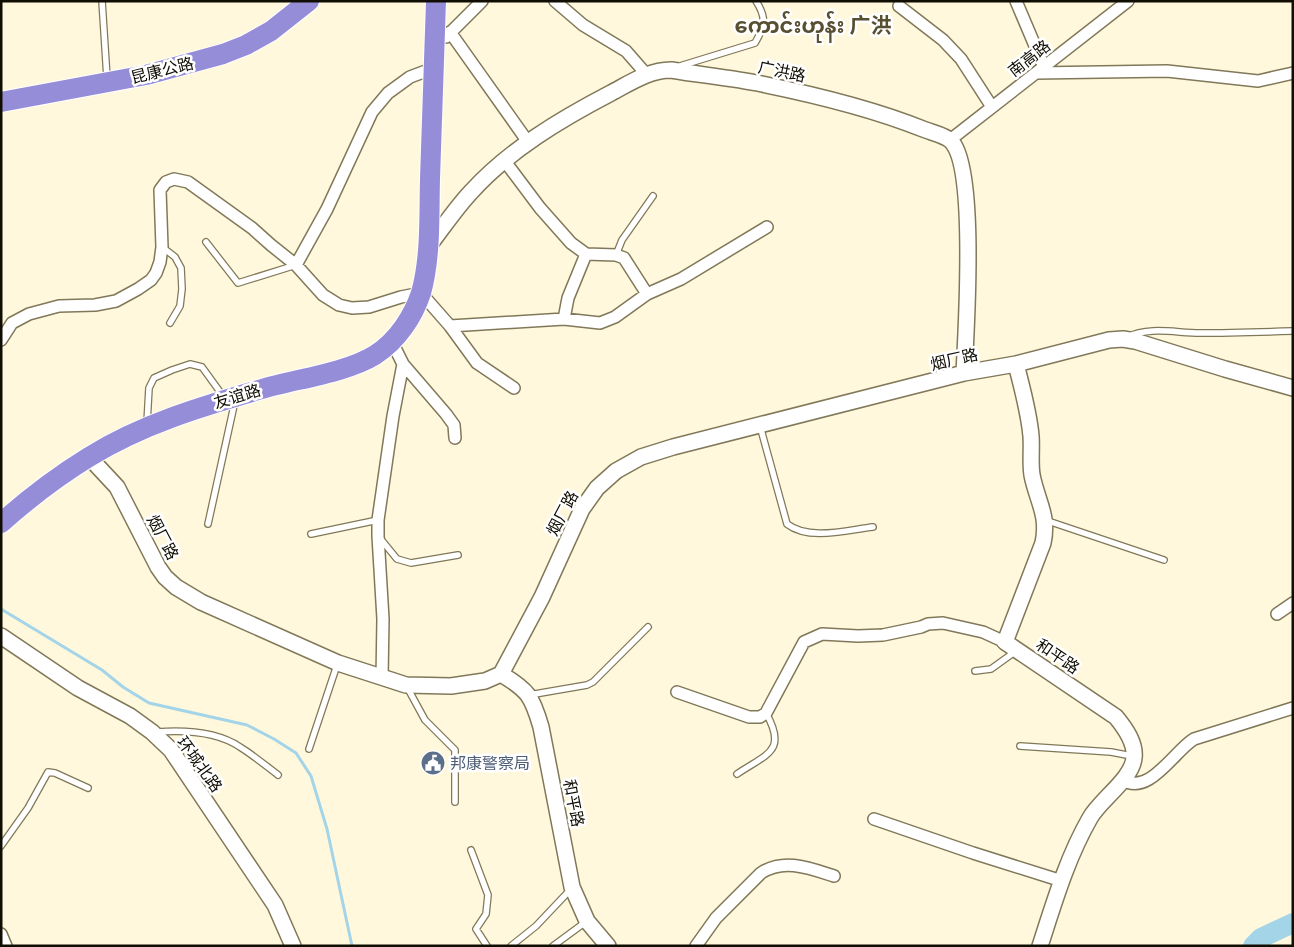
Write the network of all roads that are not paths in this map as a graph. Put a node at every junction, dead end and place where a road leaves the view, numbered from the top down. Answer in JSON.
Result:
{"nodes":[{"id":1,"x":102,"y":1,"type":"edge"},
{"id":2,"x":309,"y":1,"type":"edge"},
{"id":3,"x":436,"y":1,"type":"edge"},
{"id":4,"x":482,"y":1,"type":"edge"},
{"id":5,"x":555,"y":1,"type":"edge"},
{"id":6,"x":756,"y":1,"type":"edge"},
{"id":7,"x":1016,"y":1,"type":"edge"},
{"id":8,"x":1128,"y":1,"type":"edge"},
{"id":9,"x":899,"y":6,"type":"dead end"},
{"id":10,"x":450,"y":32,"type":"junction"},
{"id":11,"x":435,"y":48,"type":"junction"},
{"id":12,"x":434,"y":68,"type":"junction"},
{"id":13,"x":666,"y":70,"type":"junction"},
{"id":14,"x":1040,"y":70,"type":"junction"},
{"id":15,"x":1293,"y":73,"type":"edge"},
{"id":16,"x":646,"y":75,"type":"junction"},
{"id":17,"x":107,"y":83,"type":"junction"},
{"id":18,"x":1,"y":102,"type":"edge"},
{"id":19,"x":992,"y":107,"type":"junction"},
{"id":20,"x":950,"y":140,"type":"junction"},
{"id":21,"x":528,"y":142,"type":"junction"},
{"id":22,"x":504,"y":160,"type":"junction"},
{"id":23,"x":654,"y":196,"type":"dead end"},
{"id":24,"x":767,"y":227,"type":"dead end"},
{"id":25,"x":206,"y":242,"type":"dead end"},
{"id":26,"x":162,"y":247,"type":"junction"},
{"id":27,"x":428,"y":247,"type":"junction"},
{"id":28,"x":586,"y":254,"type":"junction"},
{"id":29,"x":616,"y":256,"type":"junction"},
{"id":30,"x":296,"y":265,"type":"junction"},
{"id":31,"x":421,"y":293,"type":"junction"},
{"id":32,"x":647,"y":294,"type":"junction"},
{"id":33,"x":564,"y":319,"type":"junction"},
{"id":34,"x":170,"y":323,"type":"dead end"},
{"id":35,"x":450,"y":326,"type":"junction"},
{"id":36,"x":1293,"y":331,"type":"edge"},
{"id":37,"x":1123,"y":339,"type":"junction"},
{"id":38,"x":1,"y":340,"type":"edge"},
{"id":39,"x":392,"y":342,"type":"junction"},
{"id":40,"x":403,"y":364,"type":"junction"},
{"id":41,"x":1016,"y":364,"type":"junction"},
{"id":42,"x":964,"y":373,"type":"junction"},
{"id":43,"x":514,"y":388,"type":"dead end"},
{"id":44,"x":1293,"y":388,"type":"edge"},
{"id":45,"x":231,"y":398,"type":"junction"},
{"id":46,"x":760,"y":426,"type":"junction"},
{"id":47,"x":146,"y":428,"type":"junction"},
{"id":48,"x":455,"y":438,"type":"dead end"},
{"id":49,"x":89,"y":456,"type":"junction"},
{"id":50,"x":378,"y":520,"type":"junction"},
{"id":51,"x":1045,"y":520,"type":"junction"},
{"id":52,"x":1,"y":523,"type":"edge"},
{"id":53,"x":208,"y":524,"type":"dead end"},
{"id":54,"x":873,"y":527,"type":"dead end"},
{"id":55,"x":311,"y":534,"type":"dead end"},
{"id":56,"x":378,"y":536,"type":"junction"},
{"id":57,"x":458,"y":555,"type":"dead end"},
{"id":58,"x":1164,"y":560,"type":"dead end"},
{"id":59,"x":1293,"y":603,"type":"edge"},
{"id":60,"x":1277,"y":614,"type":"dead end"},
{"id":61,"x":648,"y":627,"type":"dead end"},
{"id":62,"x":1,"y":636,"type":"edge"},
{"id":63,"x":1011,"y":646,"type":"junction"},
{"id":64,"x":338,"y":662,"type":"junction"},
{"id":65,"x":975,"y":670,"type":"dead end"},
{"id":66,"x":501,"y":674,"type":"junction"},
{"id":67,"x":382,"y":678,"type":"junction"},
{"id":68,"x":406,"y":685,"type":"junction"},
{"id":69,"x":677,"y":692,"type":"dead end"},
{"id":70,"x":529,"y":695,"type":"junction"},
{"id":71,"x":1293,"y":708,"type":"edge"},
{"id":72,"x":766,"y":713,"type":"junction"},
{"id":73,"x":152,"y":732,"type":"junction"},
{"id":74,"x":1020,"y":746,"type":"dead end"},
{"id":75,"x":309,"y":749,"type":"dead end"},
{"id":76,"x":1134,"y":757,"type":"junction"},
{"id":77,"x":737,"y":774,"type":"dead end"},
{"id":78,"x":278,"y":775,"type":"dead end"},
{"id":79,"x":1122,"y":779,"type":"junction"},
{"id":80,"x":88,"y":788,"type":"dead end"},
{"id":81,"x":455,"y":802,"type":"dead end"},
{"id":82,"x":874,"y":819,"type":"dead end"},
{"id":83,"x":1,"y":846,"type":"edge"},
{"id":84,"x":471,"y":850,"type":"dead end"},
{"id":85,"x":834,"y":876,"type":"dead end"},
{"id":86,"x":1062,"y":880,"type":"junction"},
{"id":87,"x":572,"y":887,"type":"junction"},
{"id":88,"x":587,"y":922,"type":"junction"},
{"id":89,"x":1,"y":934,"type":"edge"},
{"id":90,"x":6,"y":946,"type":"edge"},
{"id":91,"x":294,"y":946,"type":"edge"},
{"id":92,"x":487,"y":946,"type":"edge"},
{"id":93,"x":511,"y":946,"type":"edge"},
{"id":94,"x":553,"y":946,"type":"edge"},
{"id":95,"x":608,"y":946,"type":"edge"},
{"id":96,"x":696,"y":946,"type":"edge"},
{"id":97,"x":1040,"y":946,"type":"edge"}],
"edges":[{"from":1,"to":17,"type":"lane"},
{"from":2,"to":17,"type":"highway","name":"昆康公路"},
{"from":3,"to":11,"type":"highway"},
{"from":4,"to":10,"type":"street"},
{"from":5,"to":16,"type":"street"},
{"from":6,"to":13,"type":"lane"},
{"from":7,"to":14,"type":"street"},
{"from":8,"to":14,"type":"street","name":"南高路"},
{"from":9,"to":19,"type":"street"},
{"from":10,"to":11,"type":"street"},
{"from":10,"to":21,"type":"street"},
{"from":11,"to":12,"type":"highway"},
{"from":12,"to":27,"type":"highway"},
{"from":12,"to":30,"type":"street"},
{"from":13,"to":16,"type":"street","name":"广洪路"},
{"from":13,"to":20,"type":"street","name":"广洪路"},
{"from":14,"to":15,"type":"street"},
{"from":14,"to":19,"type":"street","name":"南高路"},
{"from":16,"to":21,"type":"street","name":"广洪路"},
{"from":17,"to":18,"type":"highway","name":"昆康公路"},
{"from":19,"to":20,"type":"street","name":"南高路"},
{"from":20,"to":42,"type":"street"},
{"from":21,"to":22,"type":"street","name":"广洪路"},
{"from":22,"to":27,"type":"street","name":"广洪路"},
{"from":22,"to":28,"type":"street"},
{"from":23,"to":29,"type":"lane"},
{"from":24,"to":32,"type":"street"},
{"from":25,"to":30,"type":"lane"},
{"from":26,"to":30,"type":"street"},
{"from":26,"to":34,"type":"lane"},
{"from":26,"to":38,"type":"street"},
{"from":27,"to":31,"type":"highway","name":"友谊路"},
{"from":28,"to":29,"type":"street"},
{"from":28,"to":33,"type":"street"},
{"from":29,"to":32,"type":"street"},
{"from":30,"to":31,"type":"street"},
{"from":31,"to":35,"type":"street"},
{"from":31,"to":39,"type":"highway","name":"友谊路"},
{"from":32,"to":33,"type":"street"},
{"from":33,"to":35,"type":"street"},
{"from":35,"to":43,"type":"street"},
{"from":36,"to":37,"type":"lane"},
{"from":37,"to":41,"type":"street","name":"烟厂路"},
{"from":37,"to":44,"type":"street","name":"烟厂路"},
{"from":39,"to":40,"type":"street"},
{"from":39,"to":45,"type":"highway","name":"友谊路"},
{"from":40,"to":48,"type":"street"},
{"from":40,"to":50,"type":"street"},
{"from":41,"to":42,"type":"street","name":"烟厂路"},
{"from":41,"to":51,"type":"street"},
{"from":42,"to":46,"type":"street","name":"烟厂路"},
{"from":45,"to":47,"type":"highway","name":"友谊路"},
{"from":45,"to":47,"type":"lane"},
{"from":45,"to":53,"type":"lane"},
{"from":46,"to":54,"type":"lane"},
{"from":46,"to":66,"type":"street","name":"烟厂路"},
{"from":47,"to":49,"type":"highway","name":"友谊路"},
{"from":49,"to":52,"type":"highway","name":"友谊路"},
{"from":49,"to":64,"type":"street","name":"烟厂路"},
{"from":50,"to":55,"type":"lane"},
{"from":50,"to":56,"type":"street"},
{"from":51,"to":58,"type":"lane"},
{"from":51,"to":63,"type":"street"},
{"from":56,"to":57,"type":"lane"},
{"from":56,"to":67,"type":"street"},
{"from":59,"to":60,"type":"street"},
{"from":61,"to":70,"type":"lane"},
{"from":62,"to":73,"type":"street","name":"环城北路"},
{"from":63,"to":65,"type":"lane"},
{"from":63,"to":72,"type":"street"},
{"from":63,"to":76,"type":"street","name":"和平路"},
{"from":64,"to":67,"type":"street","name":"烟厂路"},
{"from":64,"to":75,"type":"lane"},
{"from":66,"to":68,"type":"street","name":"烟厂路"},
{"from":66,"to":70,"type":"street","name":"和平路"},
{"from":67,"to":68,"type":"street","name":"烟厂路"},
{"from":68,"to":81,"type":"lane"},
{"from":69,"to":72,"type":"street"},
{"from":70,"to":87,"type":"street","name":"和平路"},
{"from":71,"to":79,"type":"street"},
{"from":72,"to":77,"type":"lane"},
{"from":73,"to":78,"type":"lane"},
{"from":73,"to":91,"type":"street","name":"环城北路"},
{"from":74,"to":76,"type":"lane"},
{"from":76,"to":79,"type":"street"},
{"from":79,"to":86,"type":"street"},
{"from":80,"to":83,"type":"lane"},
{"from":82,"to":86,"type":"street"},
{"from":84,"to":92,"type":"lane"},
{"from":85,"to":96,"type":"street"},
{"from":86,"to":97,"type":"street"},
{"from":87,"to":88,"type":"street","name":"和平路"},
{"from":87,"to":93,"type":"lane"},
{"from":88,"to":94,"type":"lane"},
{"from":88,"to":95,"type":"street","name":"和平路"},
{"from":89,"to":90,"type":"street"}]}
